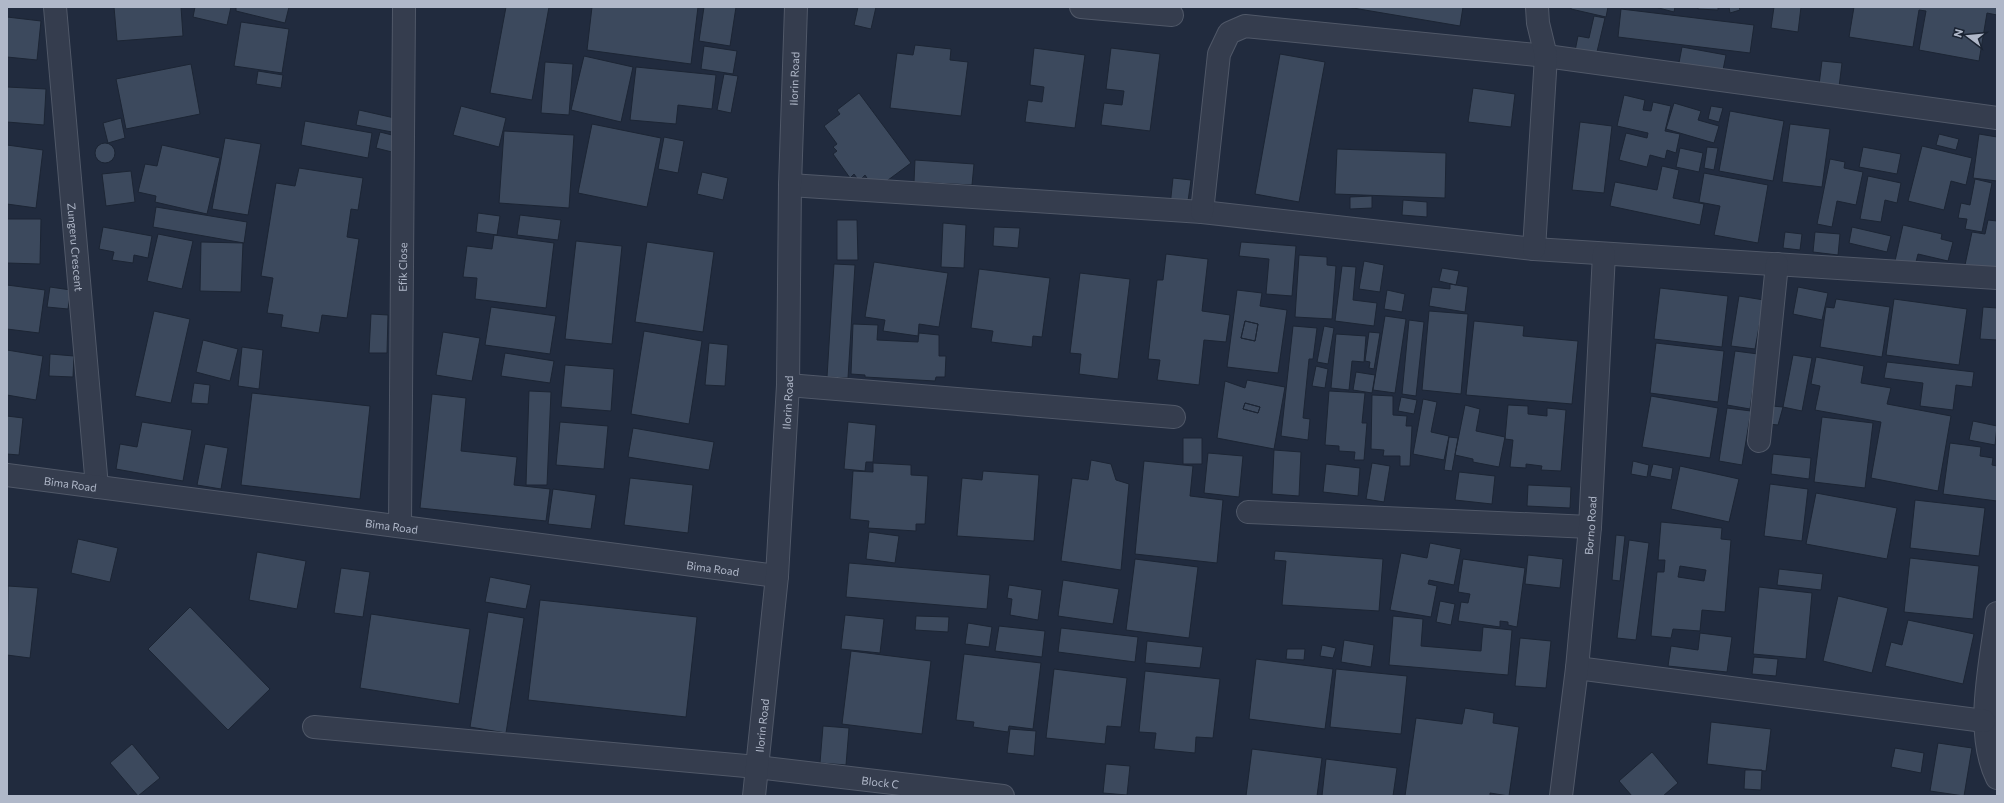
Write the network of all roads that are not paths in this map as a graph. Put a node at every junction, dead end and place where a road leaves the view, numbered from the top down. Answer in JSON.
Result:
{"nodes":[{"id":1,"x":55,"y":7,"type":"edge"},
{"id":2,"x":404,"y":7,"type":"edge"},
{"id":3,"x":796,"y":7,"type":"edge"},
{"id":4,"x":1081,"y":7,"type":"edge"},
{"id":5,"x":1537,"y":7,"type":"edge"},
{"id":6,"x":1172,"y":15,"type":"dead end"},
{"id":7,"x":1546,"y":56,"type":"junction"},
{"id":8,"x":1997,"y":118,"type":"edge"},
{"id":9,"x":790,"y":185,"type":"junction"},
{"id":10,"x":1202,"y":212,"type":"junction"},
{"id":11,"x":1534,"y":249,"type":"junction"},
{"id":12,"x":1604,"y":254,"type":"junction"},
{"id":13,"x":1777,"y":264,"type":"junction"},
{"id":14,"x":1997,"y":278,"type":"edge"},
{"id":15,"x":788,"y":385,"type":"junction"},
{"id":16,"x":1174,"y":417,"type":"dead end"},
{"id":17,"x":1759,"y":441,"type":"dead end"},
{"id":18,"x":7,"y":475,"type":"edge"},
{"id":19,"x":97,"y":487,"type":"junction"},
{"id":20,"x":1248,"y":512,"type":"dead end"},
{"id":21,"x":400,"y":526,"type":"junction"},
{"id":22,"x":1590,"y":527,"type":"junction"},
{"id":23,"x":777,"y":576,"type":"junction"},
{"id":24,"x":1997,"y":613,"type":"edge"},
{"id":25,"x":1577,"y":668,"type":"junction"},
{"id":26,"x":1984,"y":721,"type":"junction"},
{"id":27,"x":314,"y":727,"type":"dead end"},
{"id":28,"x":757,"y":767,"type":"junction"},
{"id":29,"x":1997,"y":778,"type":"edge"},
{"id":30,"x":754,"y":796,"type":"edge"},
{"id":31,"x":1002,"y":796,"type":"edge"},
{"id":32,"x":1561,"y":796,"type":"edge"}],
"edges":[{"from":1,"to":19,"type":"street","name":"Zungeru Crescent"},
{"from":2,"to":21,"type":"street","name":"Efik Close"},
{"from":3,"to":9,"type":"street","name":"Ilorin Road"},
{"from":4,"to":6,"type":"street"},
{"from":5,"to":7,"type":"street"},
{"from":7,"to":8,"type":"street"},
{"from":7,"to":10,"type":"street"},
{"from":7,"to":11,"type":"street"},
{"from":9,"to":10,"type":"street"},
{"from":9,"to":15,"type":"street","name":"Ilorin Road"},
{"from":10,"to":11,"type":"street"},
{"from":11,"to":12,"type":"street"},
{"from":12,"to":13,"type":"street"},
{"from":12,"to":22,"type":"street","name":"Borno Road"},
{"from":13,"to":14,"type":"street"},
{"from":13,"to":17,"type":"street"},
{"from":15,"to":16,"type":"street"},
{"from":15,"to":23,"type":"street","name":"Ilorin Road"},
{"from":18,"to":19,"type":"street","name":"Bima Road"},
{"from":19,"to":21,"type":"street","name":"Bima Road"},
{"from":20,"to":22,"type":"street"},
{"from":21,"to":23,"type":"street","name":"Bima Road"},
{"from":22,"to":25,"type":"street","name":"Borno Road"},
{"from":23,"to":28,"type":"street","name":"Ilorin Road"},
{"from":24,"to":26,"type":"street"},
{"from":25,"to":26,"type":"street"},
{"from":25,"to":32,"type":"street","name":"Borno Road"},
{"from":26,"to":29,"type":"street"},
{"from":27,"to":28,"type":"street","name":"Block C"},
{"from":28,"to":30,"type":"street","name":"Ilorin Road"},
{"from":28,"to":31,"type":"street","name":"Block C"}]}
